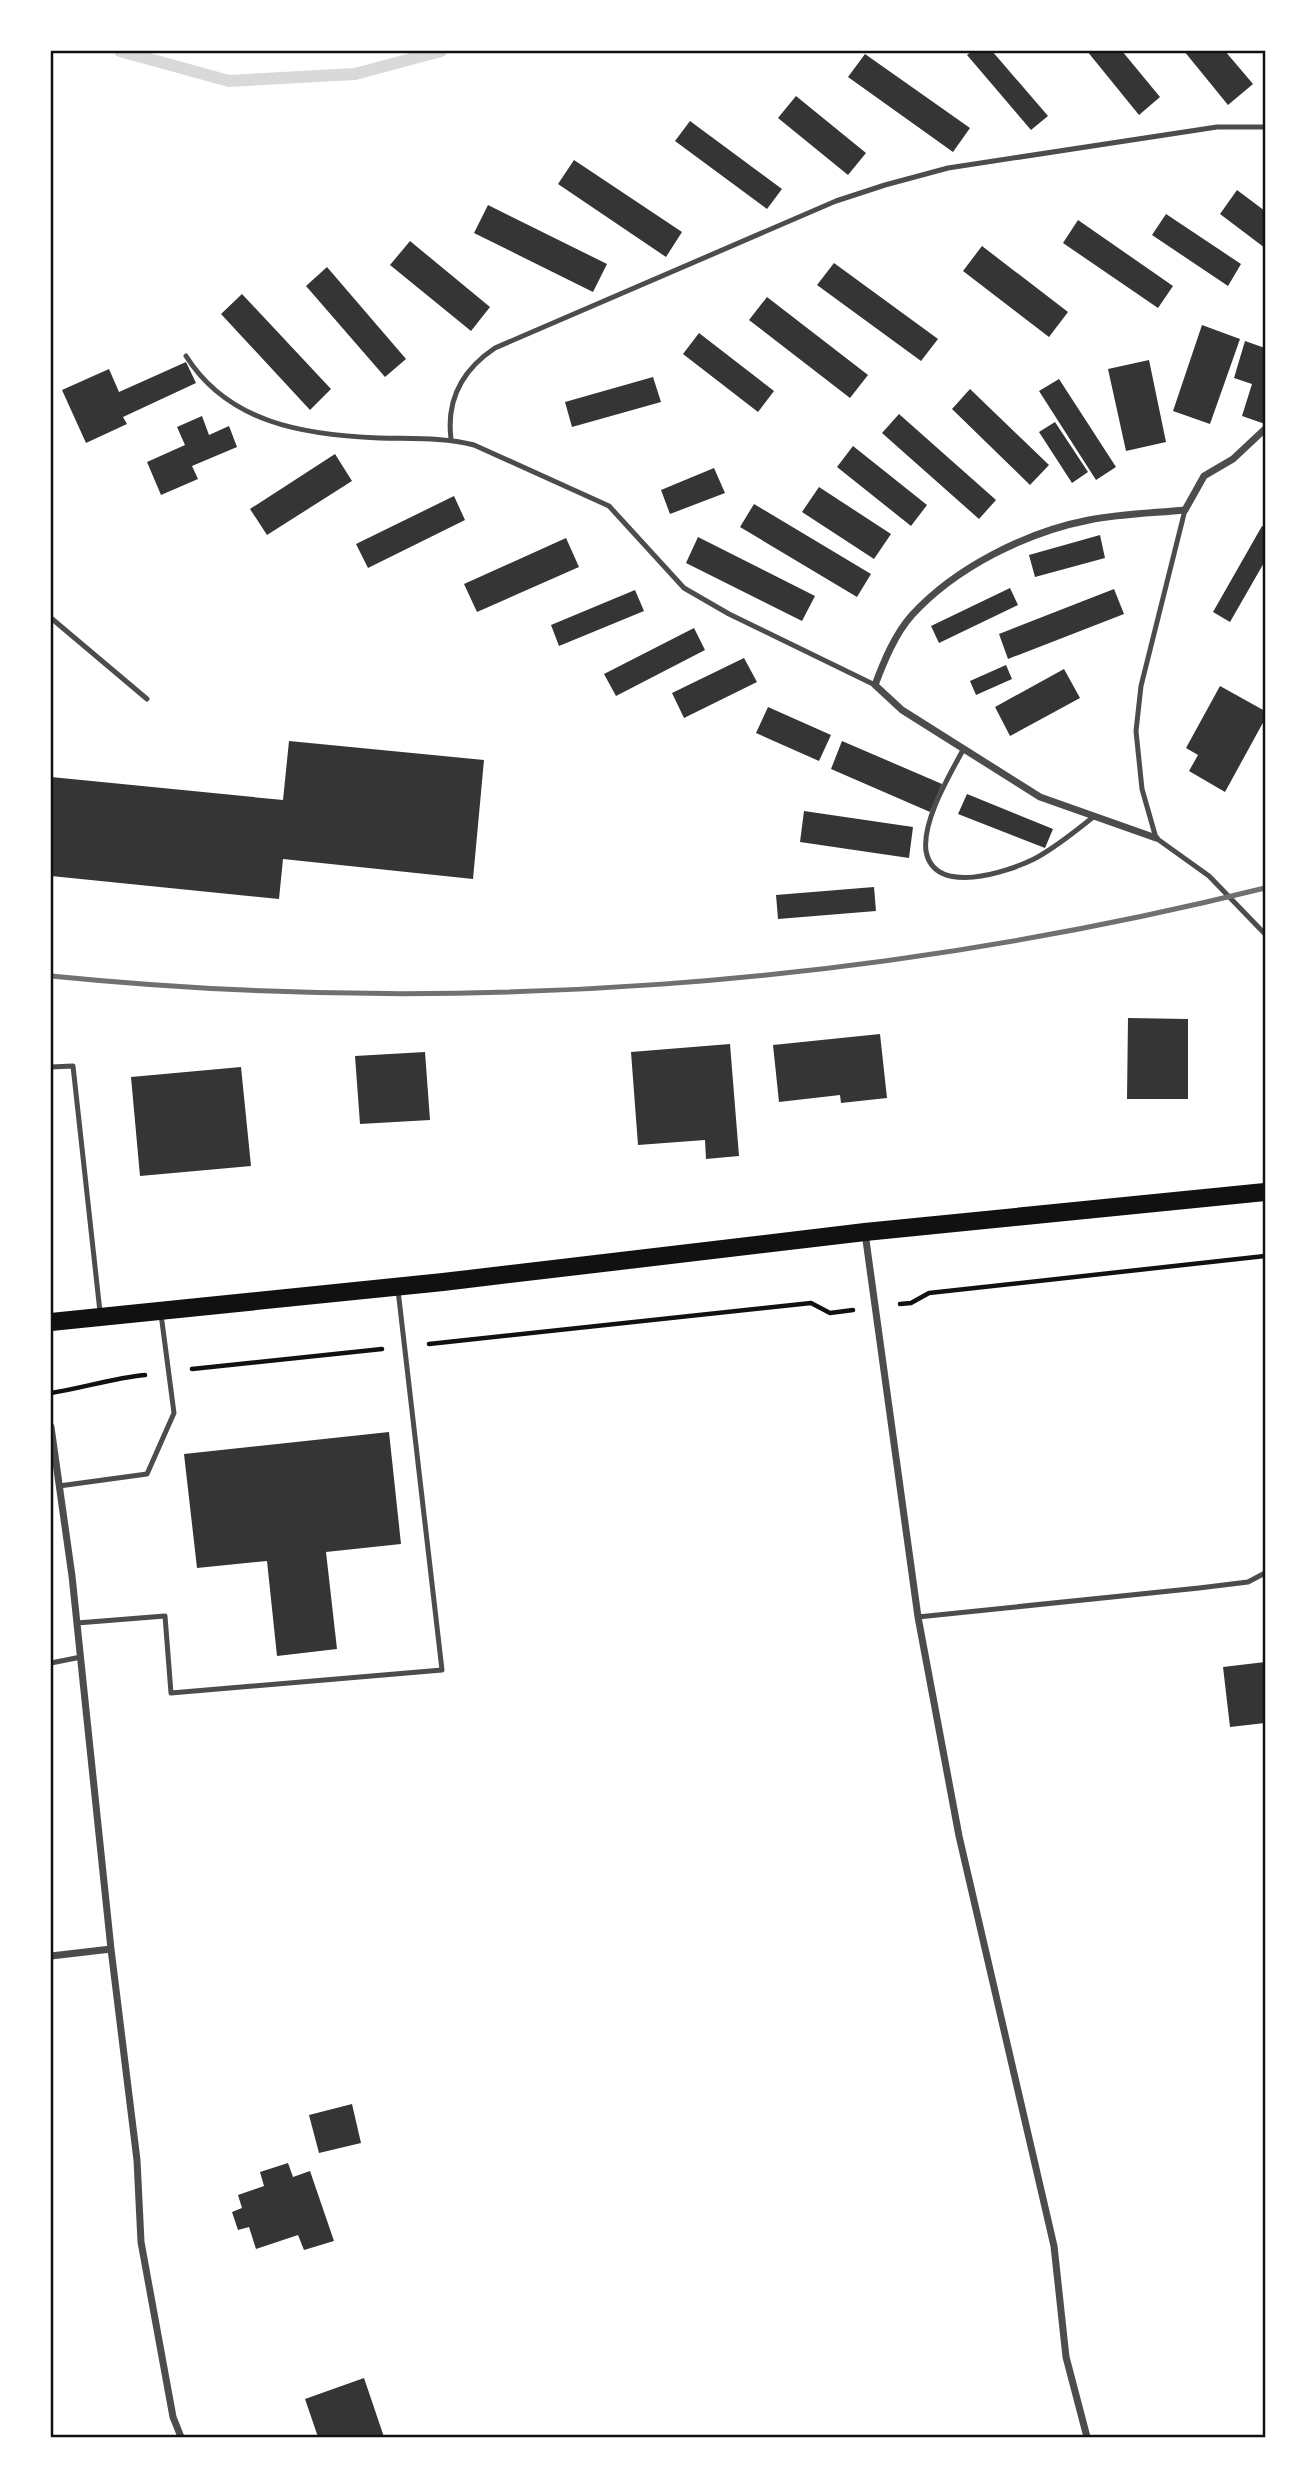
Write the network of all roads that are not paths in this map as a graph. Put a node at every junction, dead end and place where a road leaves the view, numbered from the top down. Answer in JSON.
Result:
{"nodes":[{"id":1,"x":1265,"y":127,"type":"edge"},
{"id":2,"x":186,"y":356,"type":"dead end"},
{"id":3,"x":1265,"y":429,"type":"edge"},
{"id":4,"x":451,"y":439,"type":"junction"},
{"id":5,"x":1185,"y":510,"type":"junction"},
{"id":6,"x":51,"y":618,"type":"edge"},
{"id":7,"x":875,"y":685,"type":"junction"},
{"id":8,"x":147,"y":699,"type":"dead end"},
{"id":9,"x":963,"y":750,"type":"junction"},
{"id":10,"x":1092,"y":818,"type":"junction"},
{"id":11,"x":1156,"y":838,"type":"junction"},
{"id":12,"x":1265,"y":934,"type":"edge"},
{"id":13,"x":51,"y":1067,"type":"edge"},
{"id":14,"x":1265,"y":1192,"type":"edge"},
{"id":15,"x":865,"y":1232,"type":"junction"},
{"id":16,"x":397,"y":1287,"type":"junction"},
{"id":17,"x":161,"y":1311,"type":"junction"},
{"id":18,"x":100,"y":1317,"type":"junction"},
{"id":19,"x":51,"y":1322,"type":"edge"},
{"id":20,"x":51,"y":1427,"type":"edge"},
{"id":21,"x":54,"y":1464,"type":"edge"},
{"id":22,"x":59,"y":1486,"type":"junction"},
{"id":23,"x":1265,"y":1573,"type":"edge"},
{"id":24,"x":918,"y":1617,"type":"junction"},
{"id":25,"x":77,"y":1623,"type":"junction"},
{"id":26,"x":80,"y":1657,"type":"junction"},
{"id":27,"x":51,"y":1663,"type":"edge"},
{"id":28,"x":111,"y":1949,"type":"junction"},
{"id":29,"x":51,"y":1956,"type":"edge"},
{"id":30,"x":181,"y":2437,"type":"edge"},
{"id":31,"x":1087,"y":2437,"type":"edge"}],
"edges":[{"from":1,"to":4,"type":"lane"},
{"from":2,"to":4,"type":"lane"},
{"from":3,"to":5,"type":"street"},
{"from":4,"to":7,"type":"lane"},
{"from":5,"to":7,"type":"street"},
{"from":5,"to":11,"type":"lane"},
{"from":6,"to":8,"type":"lane"},
{"from":7,"to":9,"type":"street"},
{"from":9,"to":10,"type":"street"},
{"from":9,"to":10,"type":"lane"},
{"from":10,"to":11,"type":"street"},
{"from":11,"to":12,"type":"lane"},
{"from":13,"to":18,"type":"lane"},
{"from":14,"to":15,"type":"main road"},
{"from":15,"to":16,"type":"main road"},
{"from":15,"to":24,"type":"street"},
{"from":16,"to":17,"type":"main road"},
{"from":16,"to":25,"type":"lane"},
{"from":17,"to":18,"type":"main road"},
{"from":17,"to":22,"type":"lane"},
{"from":18,"to":19,"type":"main road"},
{"from":20,"to":21,"type":"street"},
{"from":21,"to":22,"type":"street"},
{"from":22,"to":25,"type":"street"},
{"from":23,"to":24,"type":"lane"},
{"from":24,"to":31,"type":"street"},
{"from":25,"to":26,"type":"street"},
{"from":26,"to":27,"type":"lane"},
{"from":26,"to":28,"type":"street"},
{"from":28,"to":29,"type":"street"},
{"from":28,"to":30,"type":"street"}]}
